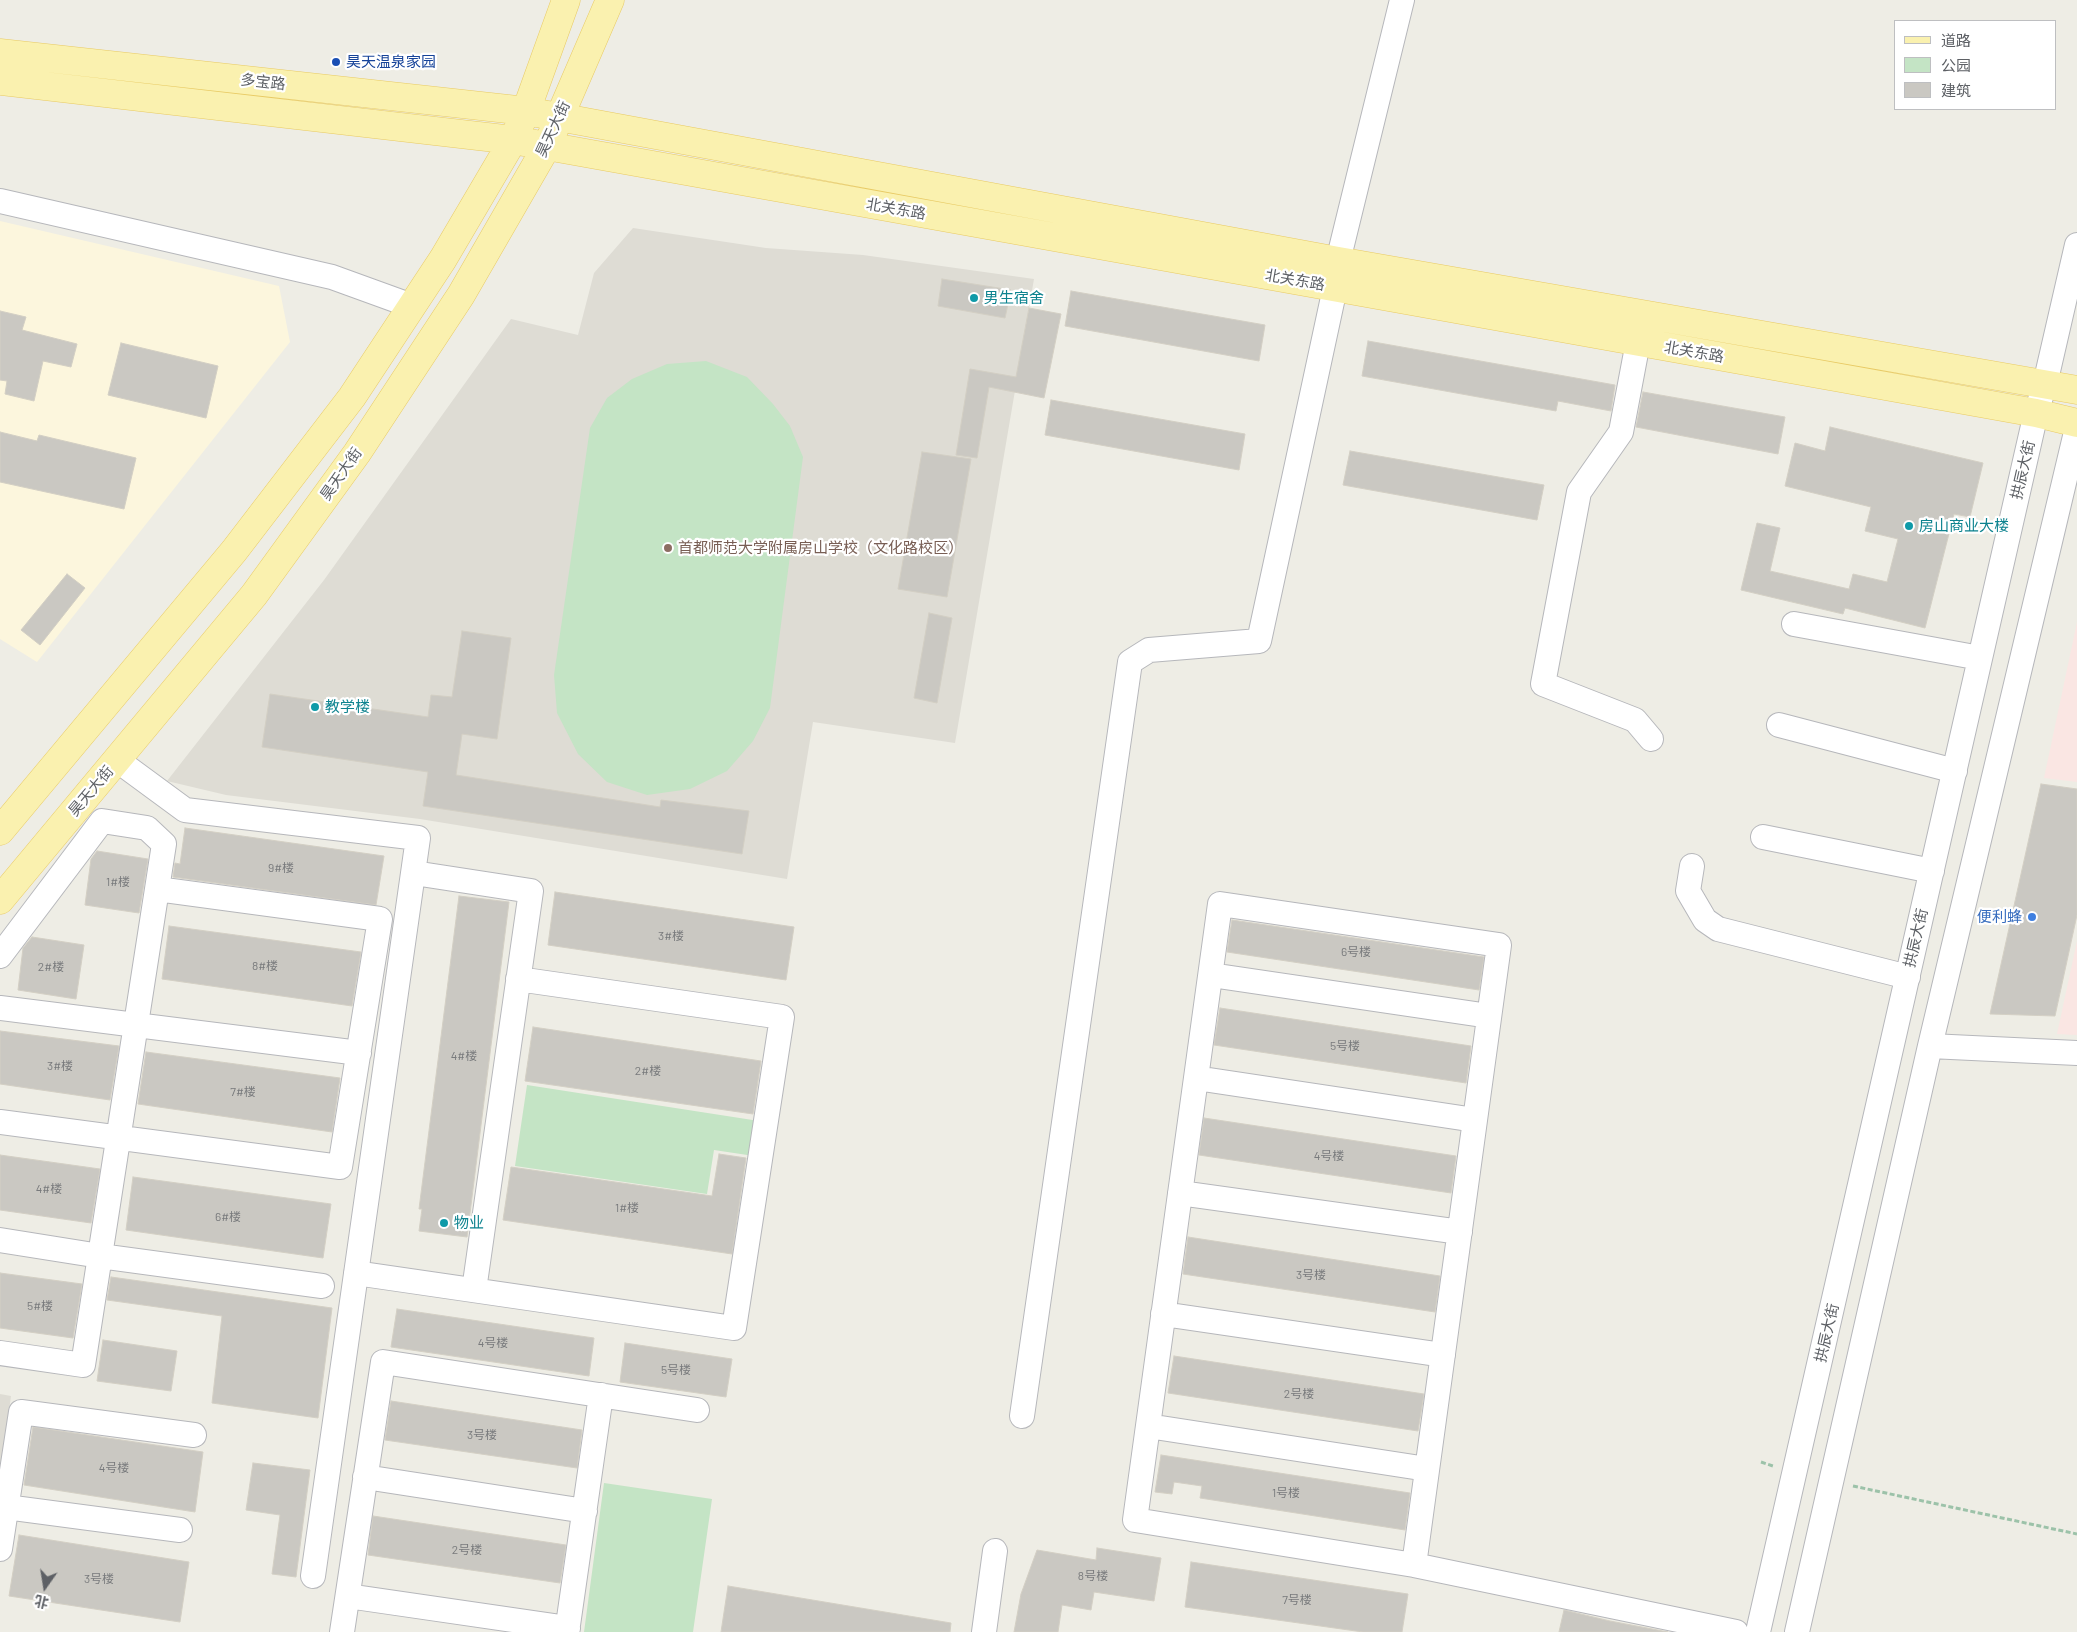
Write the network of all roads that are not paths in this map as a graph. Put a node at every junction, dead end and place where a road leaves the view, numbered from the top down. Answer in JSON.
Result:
{"nodes":[{"id":1,"x":566,"y":0,"type":"edge"},
{"id":2,"x":610,"y":0,"type":"edge"},
{"id":3,"x":1402,"y":0,"type":"edge"},
{"id":4,"x":0,"y":53,"type":"edge"},
{"id":5,"x":0,"y":82,"type":"edge"},
{"id":6,"x":526,"y":111,"type":"junction"},
{"id":7,"x":559,"y":117,"type":"junction"},
{"id":8,"x":513,"y":140,"type":"junction"},
{"id":9,"x":546,"y":146,"type":"junction"},
{"id":10,"x":0,"y":201,"type":"edge"},
{"id":11,"x":2077,"y":245,"type":"edge"},
{"id":12,"x":1338,"y":261,"type":"junction"},
{"id":13,"x":1336,"y":288,"type":"junction"},
{"id":14,"x":412,"y":306,"type":"junction"},
{"id":15,"x":1638,"y":342,"type":"junction"},
{"id":16,"x":2044,"y":384,"type":"junction"},
{"id":17,"x":2077,"y":390,"type":"edge"},
{"id":18,"x":2036,"y":413,"type":"junction"},
{"id":19,"x":2077,"y":423,"type":"edge"},
{"id":20,"x":2077,"y":428,"type":"edge"},
{"id":21,"x":1794,"y":624,"type":"dead end"},
{"id":22,"x":1980,"y":658,"type":"junction"},
{"id":23,"x":1779,"y":726,"type":"dead end"},
{"id":24,"x":1651,"y":739,"type":"dead end"},
{"id":25,"x":117,"y":760,"type":"junction"},
{"id":26,"x":1954,"y":771,"type":"junction"},
{"id":27,"x":0,"y":831,"type":"edge"},
{"id":28,"x":1763,"y":837,"type":"dead end"},
{"id":29,"x":1692,"y":866,"type":"dead end"},
{"id":30,"x":1932,"y":871,"type":"junction"},
{"id":31,"x":414,"y":873,"type":"junction"},
{"id":32,"x":157,"y":889,"type":"junction"},
{"id":33,"x":0,"y":900,"type":"edge"},
{"id":34,"x":0,"y":956,"type":"edge"},
{"id":35,"x":1211,"y":975,"type":"junction"},
{"id":36,"x":1908,"y":977,"type":"junction"},
{"id":37,"x":518,"y":979,"type":"junction"},
{"id":38,"x":0,"y":1008,"type":"edge"},
{"id":39,"x":1489,"y":1016,"type":"junction"},
{"id":40,"x":136,"y":1024,"type":"junction"},
{"id":41,"x":1930,"y":1046,"type":"junction"},
{"id":42,"x":358,"y":1053,"type":"junction"},
{"id":43,"x":2077,"y":1053,"type":"edge"},
{"id":44,"x":1196,"y":1078,"type":"junction"},
{"id":45,"x":1475,"y":1120,"type":"junction"},
{"id":46,"x":0,"y":1122,"type":"edge"},
{"id":47,"x":118,"y":1138,"type":"junction"},
{"id":48,"x":1180,"y":1193,"type":"junction"},
{"id":49,"x":1460,"y":1232,"type":"junction"},
{"id":50,"x":0,"y":1240,"type":"edge"},
{"id":51,"x":100,"y":1256,"type":"junction"},
{"id":52,"x":356,"y":1273,"type":"junction"},
{"id":53,"x":322,"y":1286,"type":"dead end"},
{"id":54,"x":474,"y":1290,"type":"junction"},
{"id":55,"x":1163,"y":1314,"type":"junction"},
{"id":56,"x":0,"y":1353,"type":"edge"},
{"id":57,"x":1443,"y":1355,"type":"junction"},
{"id":58,"x":601,"y":1395,"type":"junction"},
{"id":59,"x":698,"y":1410,"type":"dead end"},
{"id":60,"x":1022,"y":1416,"type":"dead end"},
{"id":61,"x":1148,"y":1426,"type":"junction"},
{"id":62,"x":194,"y":1435,"type":"dead end"},
{"id":63,"x":1427,"y":1468,"type":"junction"},
{"id":64,"x":365,"y":1477,"type":"junction"},
{"id":65,"x":6,"y":1507,"type":"junction"},
{"id":66,"x":585,"y":1511,"type":"junction"},
{"id":67,"x":180,"y":1530,"type":"dead end"},
{"id":68,"x":0,"y":1549,"type":"edge"},
{"id":69,"x":995,"y":1551,"type":"dead end"},
{"id":70,"x":1414,"y":1565,"type":"junction"},
{"id":71,"x":313,"y":1576,"type":"dead end"},
{"id":72,"x":348,"y":1596,"type":"junction"},
{"id":73,"x":567,"y":1630,"type":"edge"},
{"id":74,"x":342,"y":1632,"type":"edge"},
{"id":75,"x":984,"y":1632,"type":"edge"},
{"id":76,"x":1736,"y":1632,"type":"edge"},
{"id":77,"x":1758,"y":1632,"type":"edge"},
{"id":78,"x":1797,"y":1632,"type":"edge"}],
"edges":[{"from":1,"to":6,"type":"main road"},
{"from":2,"to":7,"type":"main road","name":"昊天大街"},
{"from":3,"to":12,"type":"street"},
{"from":4,"to":6,"type":"main road","name":"多宝路"},
{"from":5,"to":8,"type":"main road","name":"多宝路"},
{"from":6,"to":7,"type":"main road","name":"北关东路"},
{"from":6,"to":8,"type":"main road"},
{"from":7,"to":9,"type":"main road","name":"昊天大街"},
{"from":7,"to":12,"type":"main road","name":"北关东路"},
{"from":8,"to":9,"type":"main road","name":"北关东路"},
{"from":8,"to":14,"type":"main road"},
{"from":9,"to":13,"type":"main road","name":"北关东路"},
{"from":9,"to":25,"type":"main road","name":"昊天大街"},
{"from":10,"to":14,"type":"street"},
{"from":11,"to":16,"type":"street","name":"拱辰大街"},
{"from":12,"to":16,"type":"main road","name":"北关东路"},
{"from":13,"to":15,"type":"main road","name":"北关东路"},
{"from":13,"to":60,"type":"street"},
{"from":14,"to":27,"type":"main road"},
{"from":15,"to":18,"type":"main road","name":"北关东路"},
{"from":15,"to":24,"type":"street"},
{"from":16,"to":17,"type":"main road","name":"北关东路"},
{"from":16,"to":18,"type":"street","name":"拱辰大街"},
{"from":18,"to":19,"type":"main road","name":"北关东路"},
{"from":18,"to":22,"type":"street","name":"拱辰大街"},
{"from":20,"to":41,"type":"street"},
{"from":21,"to":22,"type":"street"},
{"from":22,"to":26,"type":"street","name":"拱辰大街"},
{"from":23,"to":26,"type":"street"},
{"from":25,"to":31,"type":"street"},
{"from":25,"to":33,"type":"main road","name":"昊天大街"},
{"from":26,"to":30,"type":"street","name":"拱辰大街"},
{"from":28,"to":30,"type":"street"},
{"from":29,"to":36,"type":"street"},
{"from":30,"to":36,"type":"street","name":"拱辰大街"},
{"from":31,"to":37,"type":"street"},
{"from":31,"to":52,"type":"street"},
{"from":32,"to":34,"type":"street"},
{"from":32,"to":40,"type":"street"},
{"from":32,"to":42,"type":"street"},
{"from":35,"to":39,"type":"street"},
{"from":35,"to":39,"type":"street"},
{"from":35,"to":44,"type":"street"},
{"from":36,"to":77,"type":"street","name":"拱辰大街"},
{"from":37,"to":54,"type":"street"},
{"from":37,"to":54,"type":"street"},
{"from":38,"to":40,"type":"street"},
{"from":39,"to":45,"type":"street"},
{"from":40,"to":42,"type":"street"},
{"from":40,"to":47,"type":"street"},
{"from":41,"to":43,"type":"street"},
{"from":41,"to":78,"type":"street"},
{"from":42,"to":47,"type":"street"},
{"from":44,"to":45,"type":"street"},
{"from":44,"to":48,"type":"street"},
{"from":45,"to":49,"type":"street"},
{"from":46,"to":47,"type":"street"},
{"from":47,"to":51,"type":"street"},
{"from":48,"to":49,"type":"street"},
{"from":48,"to":55,"type":"street"},
{"from":49,"to":57,"type":"street"},
{"from":50,"to":51,"type":"street"},
{"from":51,"to":53,"type":"street"},
{"from":51,"to":56,"type":"street"},
{"from":52,"to":54,"type":"street"},
{"from":52,"to":71,"type":"street"},
{"from":55,"to":57,"type":"street"},
{"from":55,"to":61,"type":"street"},
{"from":57,"to":63,"type":"street"},
{"from":58,"to":59,"type":"street"},
{"from":58,"to":64,"type":"street"},
{"from":58,"to":66,"type":"street"},
{"from":61,"to":63,"type":"street"},
{"from":61,"to":70,"type":"street"},
{"from":62,"to":65,"type":"street"},
{"from":63,"to":70,"type":"street"},
{"from":64,"to":66,"type":"street"},
{"from":64,"to":72,"type":"street"},
{"from":65,"to":67,"type":"street"},
{"from":65,"to":68,"type":"street"},
{"from":66,"to":73,"type":"street"},
{"from":69,"to":75,"type":"street"},
{"from":70,"to":76,"type":"street"},
{"from":72,"to":73,"type":"street"},
{"from":72,"to":74,"type":"street"}]}
